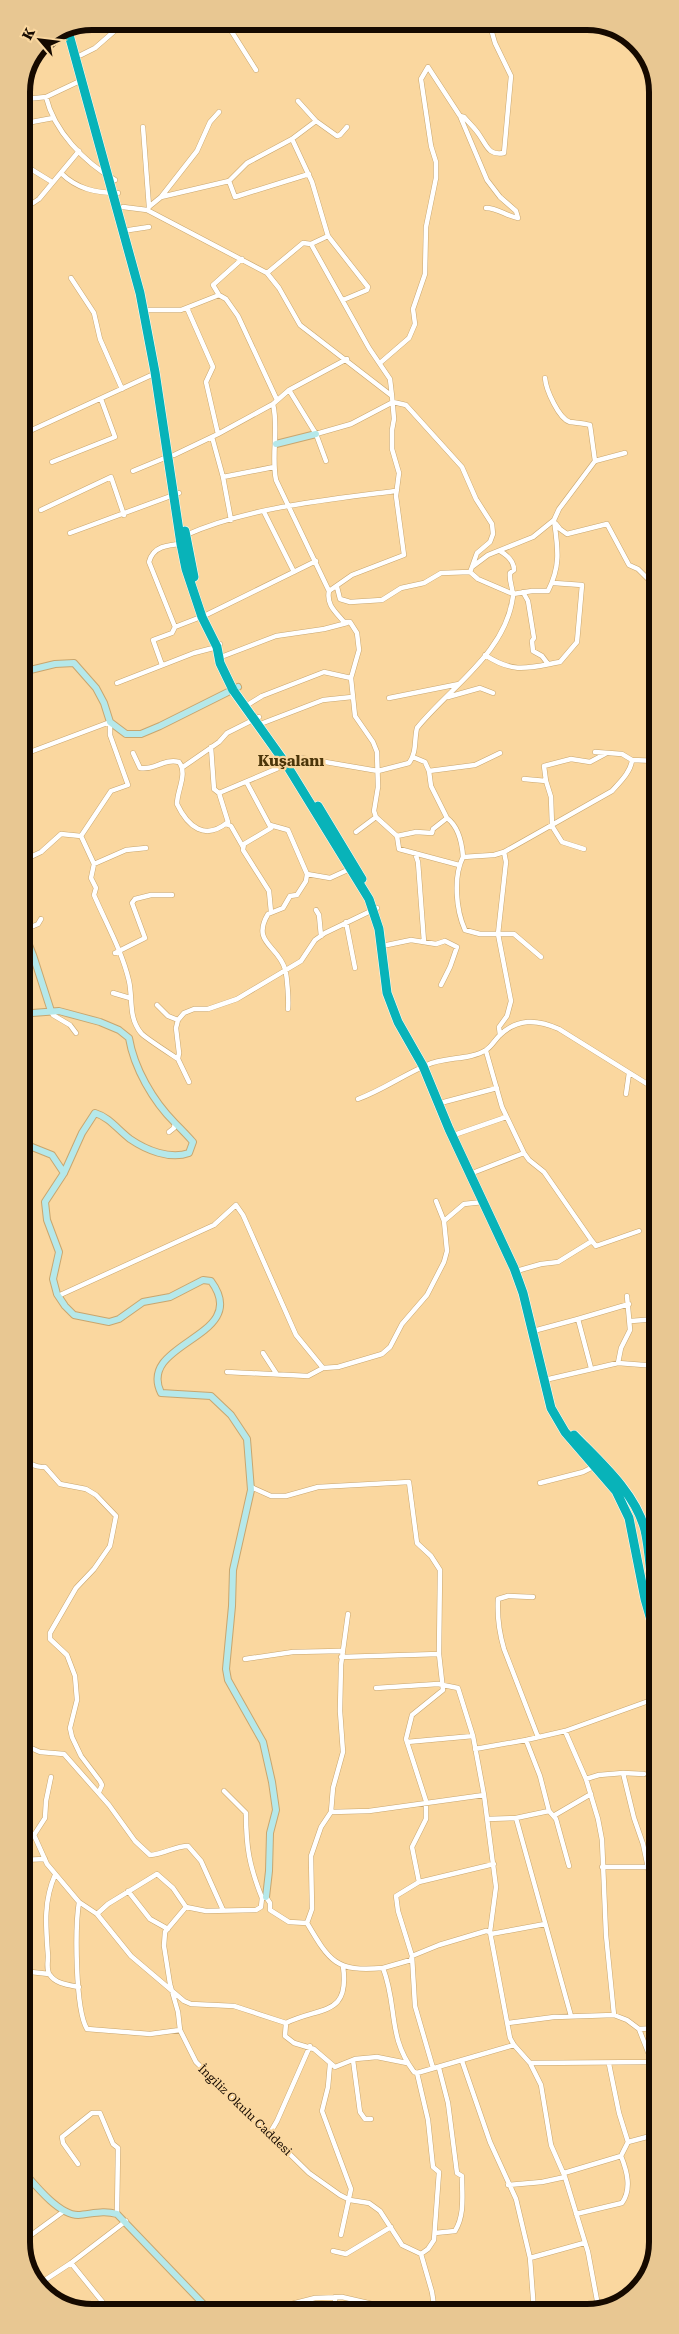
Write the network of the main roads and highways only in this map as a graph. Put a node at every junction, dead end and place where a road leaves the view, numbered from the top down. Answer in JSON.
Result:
{"nodes":[{"id":1,"x":71,"y":34,"type":"edge"},
{"id":2,"x":71,"y":34,"type":"edge"},
{"id":3,"x":112,"y":178,"type":"junction"},
{"id":4,"x":115,"y":193,"type":"junction"},
{"id":5,"x":157,"y":374,"type":"junction"},
{"id":6,"x":219,"y":646,"type":"junction"},
{"id":7,"x":235,"y":688,"type":"junction"},
{"id":8,"x":259,"y":720,"type":"junction"},
{"id":9,"x":375,"y":909,"type":"junction"},
{"id":10,"x":426,"y":1065,"type":"junction"},
{"id":11,"x":649,"y":1562,"type":"edge"},
{"id":12,"x":649,"y":1612,"type":"edge"}],
"edges":[{"from":1,"to":3,"type":"highway"},
{"from":2,"to":3,"type":"highway"},
{"from":3,"to":4,"type":"highway"},
{"from":4,"to":5,"type":"highway"},
{"from":4,"to":5,"type":"highway"},
{"from":5,"to":6,"type":"highway"},
{"from":6,"to":7,"type":"highway"},
{"from":6,"to":7,"type":"highway"},
{"from":7,"to":8,"type":"highway"},
{"from":7,"to":8,"type":"highway"},
{"from":8,"to":9,"type":"highway"},
{"from":9,"to":10,"type":"highway"},
{"from":9,"to":10,"type":"highway"},
{"from":10,"to":11,"type":"highway"},
{"from":10,"to":12,"type":"highway"}]}
